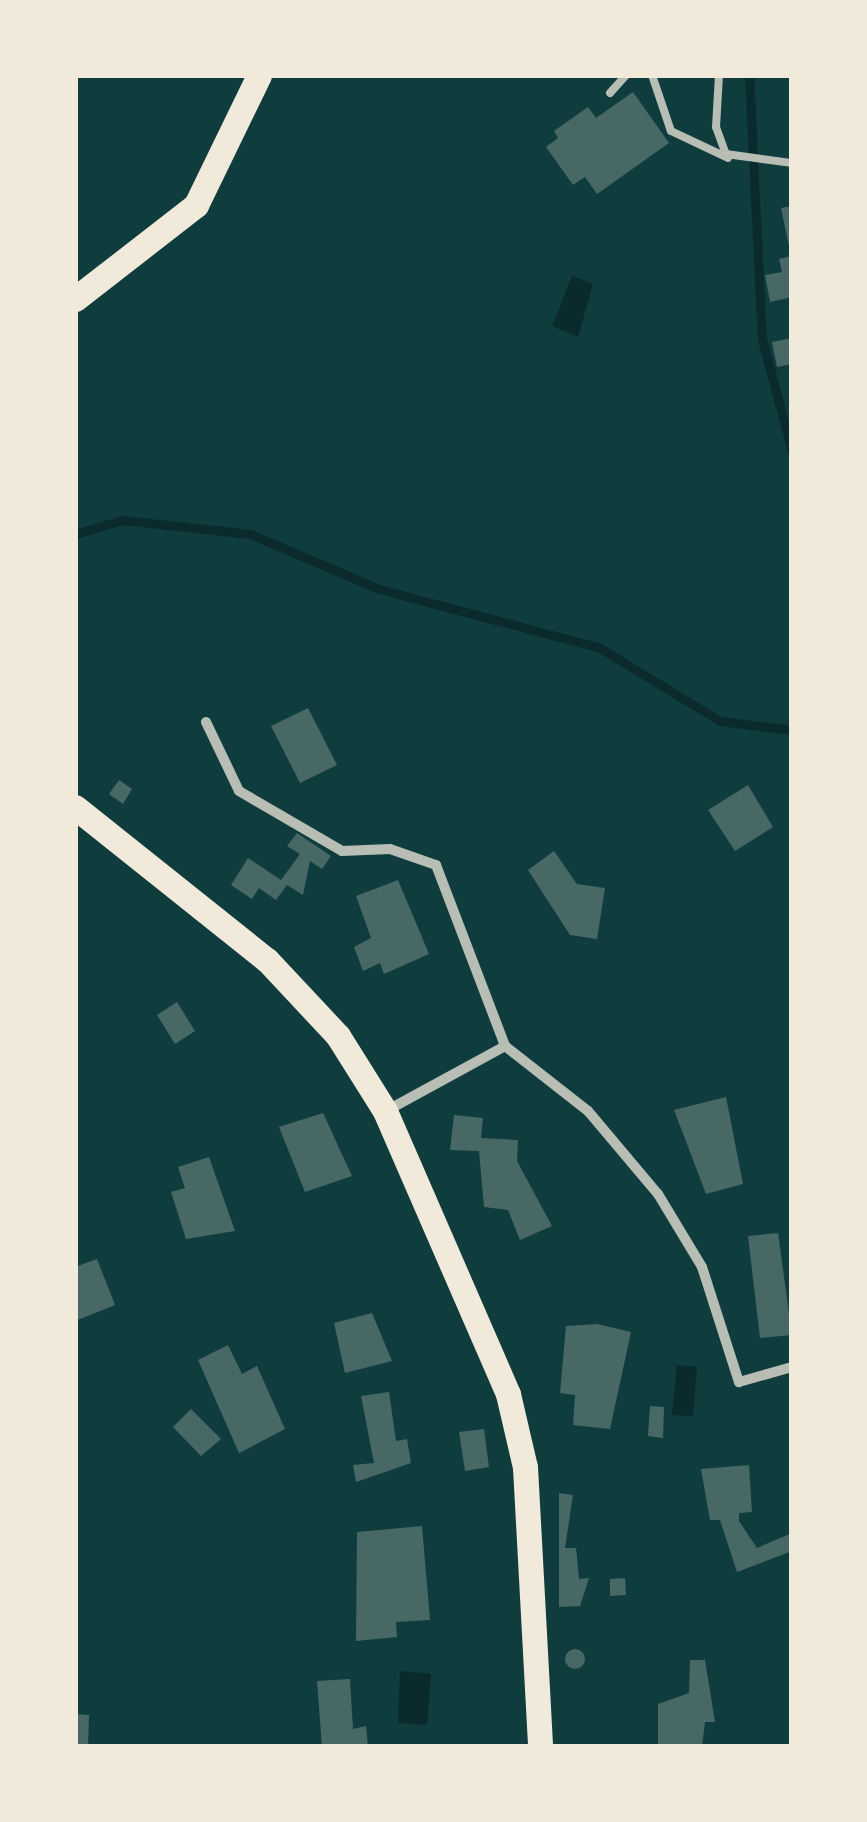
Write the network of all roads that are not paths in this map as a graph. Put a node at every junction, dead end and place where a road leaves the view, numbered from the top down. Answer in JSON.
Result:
{"nodes":[{"id":1,"x":259,"y":75,"type":"edge"},
{"id":2,"x":626,"y":75,"type":"edge"},
{"id":3,"x":652,"y":75,"type":"edge"},
{"id":4,"x":720,"y":75,"type":"edge"},
{"id":5,"x":610,"y":93,"type":"dead end"},
{"id":6,"x":736,"y":160,"type":"junction"},
{"id":7,"x":792,"y":163,"type":"edge"},
{"id":8,"x":75,"y":299,"type":"edge"},
{"id":9,"x":206,"y":722,"type":"dead end"},
{"id":10,"x":75,"y":807,"type":"edge"},
{"id":11,"x":505,"y":1046,"type":"junction"},
{"id":12,"x":385,"y":1111,"type":"junction"},
{"id":13,"x":792,"y":1367,"type":"edge"},
{"id":14,"x":537,"y":1745,"type":"edge"}],
"edges":[{"from":1,"to":8,"type":"main road"},
{"from":2,"to":5,"type":"lane"},
{"from":3,"to":6,"type":"lane"},
{"from":4,"to":6,"type":"lane"},
{"from":6,"to":7,"type":"lane"},
{"from":9,"to":11,"type":"street"},
{"from":10,"to":12,"type":"main road"},
{"from":11,"to":12,"type":"street"},
{"from":11,"to":13,"type":"street"},
{"from":12,"to":14,"type":"main road"}]}
